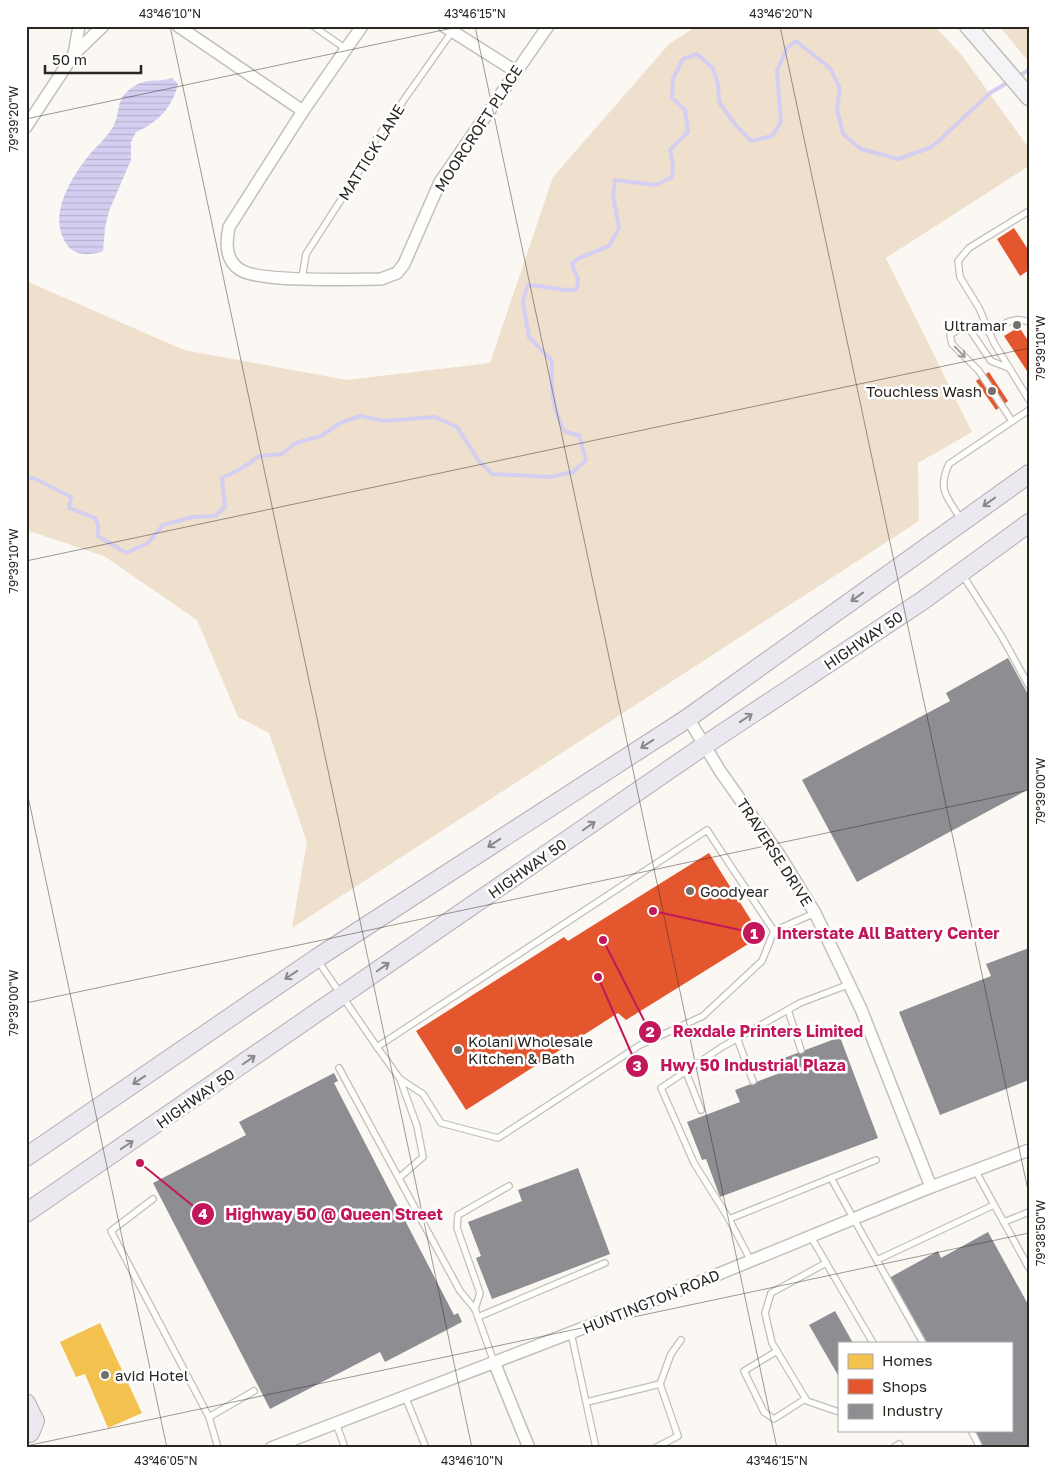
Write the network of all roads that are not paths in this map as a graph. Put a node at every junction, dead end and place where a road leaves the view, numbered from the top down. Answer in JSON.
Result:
{"nodes":[{"id":1,"x":79,"y":26,"type":"edge"},
{"id":2,"x":103,"y":26,"type":"edge"},
{"id":3,"x":178,"y":26,"type":"edge"},
{"id":4,"x":313,"y":26,"type":"edge"},
{"id":5,"x":362,"y":26,"type":"edge"},
{"id":6,"x":548,"y":26,"type":"edge"},
{"id":7,"x":968,"y":26,"type":"edge"},
{"id":8,"x":451,"y":28,"type":"edge"},
{"id":9,"x":346,"y":49,"type":"junction"},
{"id":10,"x":74,"y":54,"type":"junction"},
{"id":11,"x":515,"y":71,"type":"junction"},
{"id":12,"x":1029,"y":97,"type":"edge"},
{"id":13,"x":303,"y":111,"type":"junction"},
{"id":14,"x":26,"y":127,"type":"edge"},
{"id":15,"x":1029,"y":210,"type":"edge"},
{"id":16,"x":302,"y":278,"type":"junction"},
{"id":17,"x":1029,"y":322,"type":"edge"},
{"id":18,"x":989,"y":332,"type":"junction"},
{"id":19,"x":1009,"y":368,"type":"junction"},
{"id":20,"x":1029,"y":400,"type":"edge"},
{"id":21,"x":1029,"y":410,"type":"edge"},
{"id":22,"x":1012,"y":421,"type":"junction"},
{"id":23,"x":1029,"y":474,"type":"edge"},
{"id":24,"x":962,"y":521,"type":"junction"},
{"id":25,"x":1029,"y":523,"type":"edge"},
{"id":26,"x":961,"y":573,"type":"junction"},
{"id":27,"x":1029,"y":686,"type":"edge"},
{"id":28,"x":688,"y":718,"type":"junction"},
{"id":29,"x":705,"y":745,"type":"junction"},
{"id":30,"x":815,"y":914,"type":"junction"},
{"id":31,"x":774,"y":931,"type":"junction"},
{"id":32,"x":317,"y":958,"type":"junction"},
{"id":33,"x":850,"y":984,"type":"junction"},
{"id":34,"x":342,"y":995,"type":"junction"},
{"id":35,"x":788,"y":1010,"type":"junction"},
{"id":36,"x":737,"y":1038,"type":"junction"},
{"id":37,"x":377,"y":1047,"type":"junction"},
{"id":38,"x":801,"y":1050,"type":"dead end"},
{"id":39,"x":339,"y":1068,"type":"dead end"},
{"id":40,"x":686,"y":1072,"type":"junction"},
{"id":41,"x":400,"y":1079,"type":"junction"},
{"id":42,"x":752,"y":1081,"type":"dead end"},
{"id":43,"x":701,"y":1110,"type":"dead end"},
{"id":44,"x":74,"y":1124,"type":"junction"},
{"id":45,"x":26,"y":1144,"type":"edge"},
{"id":46,"x":1029,"y":1150,"type":"edge"},
{"id":47,"x":26,"y":1156,"type":"edge"},
{"id":48,"x":876,"y":1160,"type":"dead end"},
{"id":49,"x":976,"y":1170,"type":"junction"},
{"id":50,"x":87,"y":1172,"type":"junction"},
{"id":51,"x":399,"y":1178,"type":"junction"},
{"id":52,"x":830,"y":1178,"type":"junction"},
{"id":53,"x":508,"y":1186,"type":"dead end"},
{"id":54,"x":931,"y":1187,"type":"junction"},
{"id":55,"x":153,"y":1199,"type":"dead end"},
{"id":56,"x":994,"y":1205,"type":"junction"},
{"id":57,"x":1029,"y":1212,"type":"edge"},
{"id":58,"x":26,"y":1213,"type":"edge"},
{"id":59,"x":26,"y":1218,"type":"edge"},
{"id":60,"x":855,"y":1219,"type":"junction"},
{"id":61,"x":729,"y":1220,"type":"junction"},
{"id":62,"x":1004,"y":1222,"type":"junction"},
{"id":63,"x":811,"y":1237,"type":"junction"},
{"id":64,"x":877,"y":1260,"type":"junction"},
{"id":65,"x":751,"y":1261,"type":"junction"},
{"id":66,"x":826,"y":1263,"type":"junction"},
{"id":67,"x":605,"y":1264,"type":"dead end"},
{"id":68,"x":1029,"y":1268,"type":"edge"},
{"id":69,"x":475,"y":1309,"type":"junction"},
{"id":70,"x":478,"y":1317,"type":"junction"},
{"id":71,"x":571,"y":1333,"type":"junction"},
{"id":72,"x":681,"y":1340,"type":"dead end"},
{"id":73,"x":871,"y":1342,"type":"edge"},
{"id":74,"x":922,"y":1342,"type":"edge"},
{"id":75,"x":777,"y":1351,"type":"junction"},
{"id":76,"x":494,"y":1362,"type":"junction"},
{"id":77,"x":660,"y":1384,"type":"junction"},
{"id":78,"x":254,"y":1391,"type":"dead end"},
{"id":79,"x":405,"y":1396,"type":"junction"},
{"id":80,"x":805,"y":1399,"type":"junction"},
{"id":81,"x":587,"y":1402,"type":"junction"},
{"id":82,"x":26,"y":1403,"type":"edge"},
{"id":83,"x":838,"y":1412,"type":"edge"},
{"id":84,"x":209,"y":1417,"type":"junction"},
{"id":85,"x":336,"y":1423,"type":"junction"},
{"id":86,"x":972,"y":1432,"type":"edge"},
{"id":87,"x":31,"y":1435,"type":"edge"},
{"id":88,"x":218,"y":1448,"type":"edge"},
{"id":89,"x":271,"y":1448,"type":"edge"},
{"id":90,"x":345,"y":1448,"type":"edge"},
{"id":91,"x":426,"y":1448,"type":"edge"},
{"id":92,"x":529,"y":1448,"type":"edge"},
{"id":93,"x":596,"y":1448,"type":"edge"},
{"id":94,"x":654,"y":1448,"type":"edge"},
{"id":95,"x":893,"y":1448,"type":"edge"},
{"id":96,"x":901,"y":1448,"type":"edge"},
{"id":97,"x":980,"y":1448,"type":"edge"}],
"edges":[{"from":1,"to":10,"type":"street"},
{"from":2,"to":10,"type":"street"},
{"from":3,"to":13,"type":"street"},
{"from":4,"to":9,"type":"lane"},
{"from":5,"to":9,"type":"street","name":"MOORCROFT PLACE"},
{"from":6,"to":11,"type":"street","name":"MOORCROFT PLACE"},
{"from":7,"to":12,"type":"street"},
{"from":8,"to":11,"type":"street"},
{"from":8,"to":16,"type":"lane","name":"MATTICK LANE"},
{"from":9,"to":13,"type":"street","name":"MOORCROFT PLACE"},
{"from":10,"to":14,"type":"street"},
{"from":11,"to":16,"type":"street","name":"MOORCROFT PLACE"},
{"from":13,"to":16,"type":"street","name":"MOORCROFT PLACE"},
{"from":15,"to":18,"type":"lane"},
{"from":17,"to":18,"type":"lane"},
{"from":18,"to":19,"type":"lane"},
{"from":19,"to":20,"type":"lane"},
{"from":19,"to":22,"type":"lane","one_way":true},
{"from":21,"to":22,"type":"lane"},
{"from":22,"to":24,"type":"lane"},
{"from":23,"to":24,"type":"main road","one_way":true},
{"from":24,"to":28,"type":"main road","one_way":true},
{"from":25,"to":26,"type":"main road","name":"HIGHWAY 50"},
{"from":26,"to":27,"type":"lane"},
{"from":29,"to":26,"type":"main road","name":"HIGHWAY 50","one_way":true},
{"from":28,"to":29,"type":"street","name":"TRAVERSE DRIVE"},
{"from":28,"to":32,"type":"main road","one_way":true},
{"from":29,"to":30,"type":"street","name":"TRAVERSE DRIVE"},
{"from":34,"to":29,"type":"main road","name":"HIGHWAY 50","one_way":true},
{"from":30,"to":31,"type":"lane"},
{"from":30,"to":33,"type":"street","name":"TRAVERSE DRIVE"},
{"from":31,"to":37,"type":"lane"},
{"from":31,"to":41,"type":"lane"},
{"from":32,"to":34,"type":"lane"},
{"from":32,"to":44,"type":"main road","one_way":true},
{"from":33,"to":35,"type":"lane"},
{"from":33,"to":54,"type":"street","name":"TRAVERSE DRIVE"},
{"from":34,"to":37,"type":"lane"},
{"from":50,"to":34,"type":"main road","name":"HIGHWAY 50","one_way":true},
{"from":35,"to":36,"type":"lane"},
{"from":35,"to":38,"type":"lane"},
{"from":36,"to":40,"type":"lane"},
{"from":36,"to":42,"type":"lane"},
{"from":37,"to":41,"type":"lane"},
{"from":39,"to":51,"type":"lane"},
{"from":40,"to":43,"type":"lane"},
{"from":40,"to":61,"type":"lane"},
{"from":41,"to":51,"type":"lane"},
{"from":44,"to":45,"type":"main road"},
{"from":44,"to":47,"type":"main road"},
{"from":46,"to":49,"type":"street","name":"HUNTINGTON ROAD"},
{"from":48,"to":52,"type":"lane"},
{"from":49,"to":54,"type":"street","name":"HUNTINGTON ROAD"},
{"from":49,"to":56,"type":"lane"},
{"from":50,"to":58,"type":"main road","name":"HIGHWAY 50"},
{"from":50,"to":59,"type":"main road"},
{"from":51,"to":69,"type":"lane"},
{"from":52,"to":60,"type":"lane"},
{"from":52,"to":61,"type":"lane"},
{"from":53,"to":69,"type":"lane"},
{"from":54,"to":60,"type":"street","name":"HUNTINGTON ROAD"},
{"from":55,"to":84,"type":"lane"},
{"from":56,"to":62,"type":"lane"},
{"from":56,"to":64,"type":"lane"},
{"from":57,"to":62,"type":"lane"},
{"from":60,"to":63,"type":"street","name":"HUNTINGTON ROAD"},
{"from":60,"to":64,"type":"lane"},
{"from":61,"to":65,"type":"lane"},
{"from":62,"to":68,"type":"lane"},
{"from":63,"to":65,"type":"street","name":"HUNTINGTON ROAD"},
{"from":63,"to":66,"type":"lane"},
{"from":64,"to":74,"type":"lane"},
{"from":65,"to":71,"type":"street","name":"HUNTINGTON ROAD"},
{"from":66,"to":73,"type":"lane"},
{"from":66,"to":75,"type":"lane"},
{"from":67,"to":70,"type":"lane"},
{"from":69,"to":70,"type":"lane"},
{"from":70,"to":76,"type":"lane"},
{"from":71,"to":76,"type":"street","name":"HUNTINGTON ROAD"},
{"from":71,"to":81,"type":"lane"},
{"from":72,"to":77,"type":"lane"},
{"from":75,"to":80,"type":"lane"},
{"from":75,"to":80,"type":"lane"},
{"from":76,"to":79,"type":"street","name":"HUNTINGTON ROAD"},
{"from":76,"to":92,"type":"street"},
{"from":77,"to":81,"type":"lane"},
{"from":77,"to":94,"type":"lane"},
{"from":78,"to":84,"type":"lane"},
{"from":79,"to":85,"type":"street","name":"HUNTINGTON ROAD"},
{"from":79,"to":91,"type":"lane"},
{"from":80,"to":83,"type":"lane"},
{"from":81,"to":93,"type":"lane"},
{"from":82,"to":87,"type":"main road"},
{"from":84,"to":88,"type":"lane"},
{"from":85,"to":89,"type":"street","name":"HUNTINGTON ROAD"},
{"from":85,"to":90,"type":"lane"},
{"from":86,"to":97,"type":"lane"},
{"from":95,"to":96,"type":"lane"}]}
